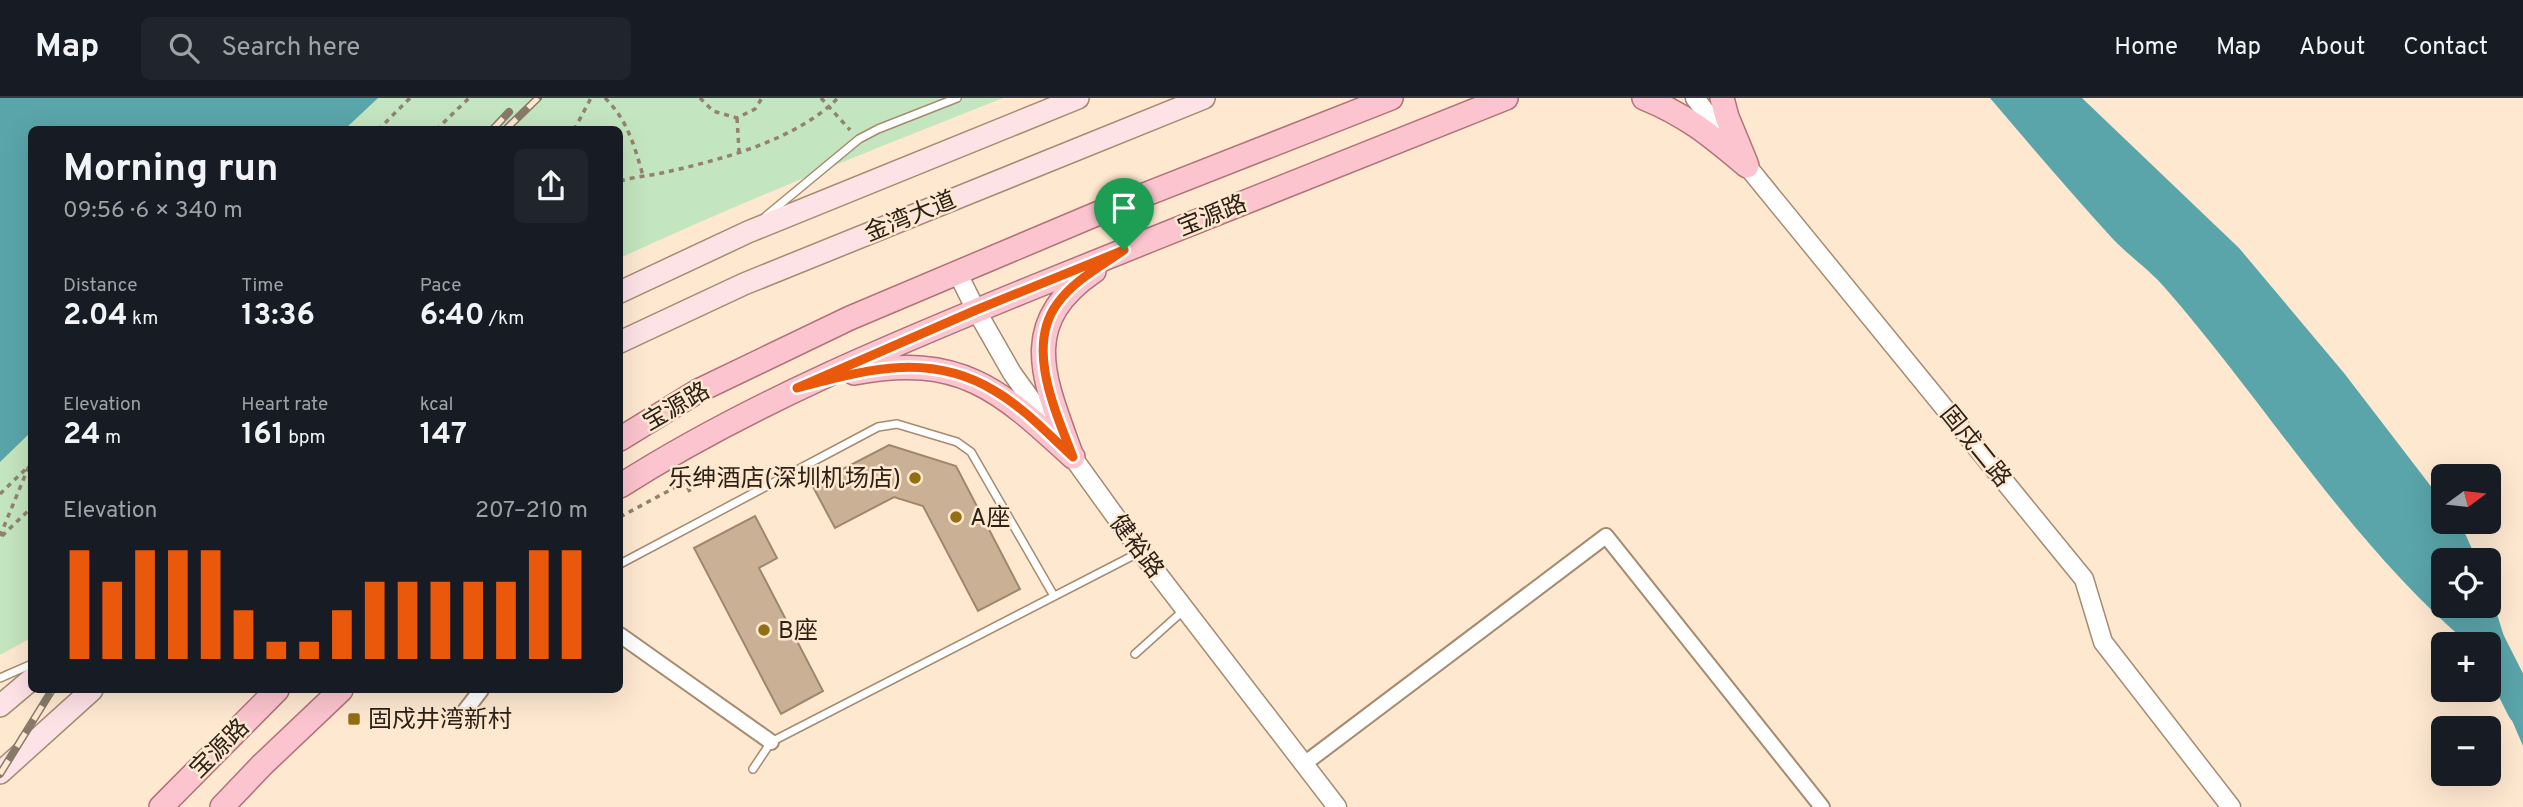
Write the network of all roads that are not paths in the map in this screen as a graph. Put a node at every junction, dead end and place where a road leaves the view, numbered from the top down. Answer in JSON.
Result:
{"nodes":[{"id":1,"x":957,"y":98,"type":"edge"},
{"id":2,"x":1078,"y":98,"type":"edge"},
{"id":3,"x":1204,"y":98,"type":"edge"},
{"id":4,"x":1391,"y":98,"type":"edge"},
{"id":5,"x":1518,"y":98,"type":"edge"},
{"id":6,"x":1643,"y":98,"type":"edge"},
{"id":7,"x":1695,"y":98,"type":"edge"},
{"id":8,"x":1722,"y":98,"type":"edge"},
{"id":9,"x":1500,"y":100,"type":"edge"},
{"id":10,"x":1747,"y":166,"type":"junction"},
{"id":11,"x":748,"y":232,"type":"junction"},
{"id":12,"x":1124,"y":250,"type":"junction"},
{"id":13,"x":957,"y":272,"type":"junction"},
{"id":14,"x":623,"y":291,"type":"edge"},
{"id":15,"x":976,"y":310,"type":"junction"},
{"id":16,"x":623,"y":341,"type":"edge"},
{"id":17,"x":797,"y":388,"type":"junction"},
{"id":18,"x":623,"y":437,"type":"edge"},
{"id":19,"x":1073,"y":457,"type":"junction"},
{"id":20,"x":623,"y":484,"type":"edge"},
{"id":21,"x":1141,"y":552,"type":"junction"},
{"id":22,"x":623,"y":562,"type":"edge"},
{"id":23,"x":1055,"y":596,"type":"junction"},
{"id":24,"x":1185,"y":609,"type":"junction"},
{"id":25,"x":623,"y":637,"type":"edge"},
{"id":26,"x":1135,"y":654,"type":"dead end"},
{"id":27,"x":28,"y":666,"type":"edge"},
{"id":28,"x":0,"y":678,"type":"edge"},
{"id":29,"x":28,"y":682,"type":"edge"},
{"id":30,"x":89,"y":693,"type":"edge"},
{"id":31,"x":274,"y":693,"type":"edge"},
{"id":32,"x":338,"y":693,"type":"edge"},
{"id":33,"x":479,"y":693,"type":"edge"},
{"id":34,"x":0,"y":706,"type":"edge"},
{"id":35,"x":458,"y":720,"type":"dead end"},
{"id":36,"x":771,"y":742,"type":"junction"},
{"id":37,"x":1304,"y":764,"type":"junction"},
{"id":38,"x":753,"y":769,"type":"dead end"},
{"id":39,"x":0,"y":773,"type":"edge"},
{"id":40,"x":162,"y":807,"type":"edge"},
{"id":41,"x":222,"y":807,"type":"edge"},
{"id":42,"x":1337,"y":807,"type":"edge"},
{"id":43,"x":1822,"y":807,"type":"edge"},
{"id":44,"x":2231,"y":807,"type":"edge"}],
"edges":[{"from":1,"to":11,"type":"lane"},
{"from":2,"to":11,"type":"main road","name":"金湾大道"},
{"from":3,"to":16,"type":"main road","name":"金湾大道"},
{"from":4,"to":13,"type":"main road","name":"宝源路"},
{"from":5,"to":9,"type":"main road","name":"宝源路"},
{"from":6,"to":10,"type":"main road"},
{"from":7,"to":10,"type":"street","name":"固戍二路"},
{"from":8,"to":10,"type":"main road"},
{"from":9,"to":12,"type":"main road","name":"宝源路"},
{"from":10,"to":44,"type":"street","name":"固戍二路"},
{"from":11,"to":14,"type":"main road","name":"金湾大道"},
{"from":12,"to":15,"type":"main road","name":"宝源路"},
{"from":12,"to":19,"type":"main road"},
{"from":13,"to":15,"type":"street","name":"健裕路"},
{"from":13,"to":18,"type":"main road","name":"宝源路"},
{"from":15,"to":17,"type":"main road","name":"宝源路"},
{"from":15,"to":19,"type":"street","name":"健裕路"},
{"from":17,"to":19,"type":"main road"},
{"from":17,"to":20,"type":"main road","name":"宝源路"},
{"from":19,"to":21,"type":"street","name":"健裕路"},
{"from":21,"to":23,"type":"lane"},
{"from":21,"to":24,"type":"street","name":"健裕路"},
{"from":22,"to":23,"type":"lane"},
{"from":23,"to":36,"type":"lane"},
{"from":24,"to":26,"type":"lane"},
{"from":24,"to":37,"type":"street","name":"健裕路"},
{"from":25,"to":36,"type":"street"},
{"from":27,"to":28,"type":"lane"},
{"from":29,"to":34,"type":"main road"},
{"from":30,"to":39,"type":"main road"},
{"from":31,"to":40,"type":"main road","name":"宝源路"},
{"from":32,"to":41,"type":"main road","name":"宝源路"},
{"from":33,"to":35,"type":"street"},
{"from":36,"to":38,"type":"lane"},
{"from":37,"to":42,"type":"street","name":"健裕路"},
{"from":37,"to":43,"type":"street"}]}
